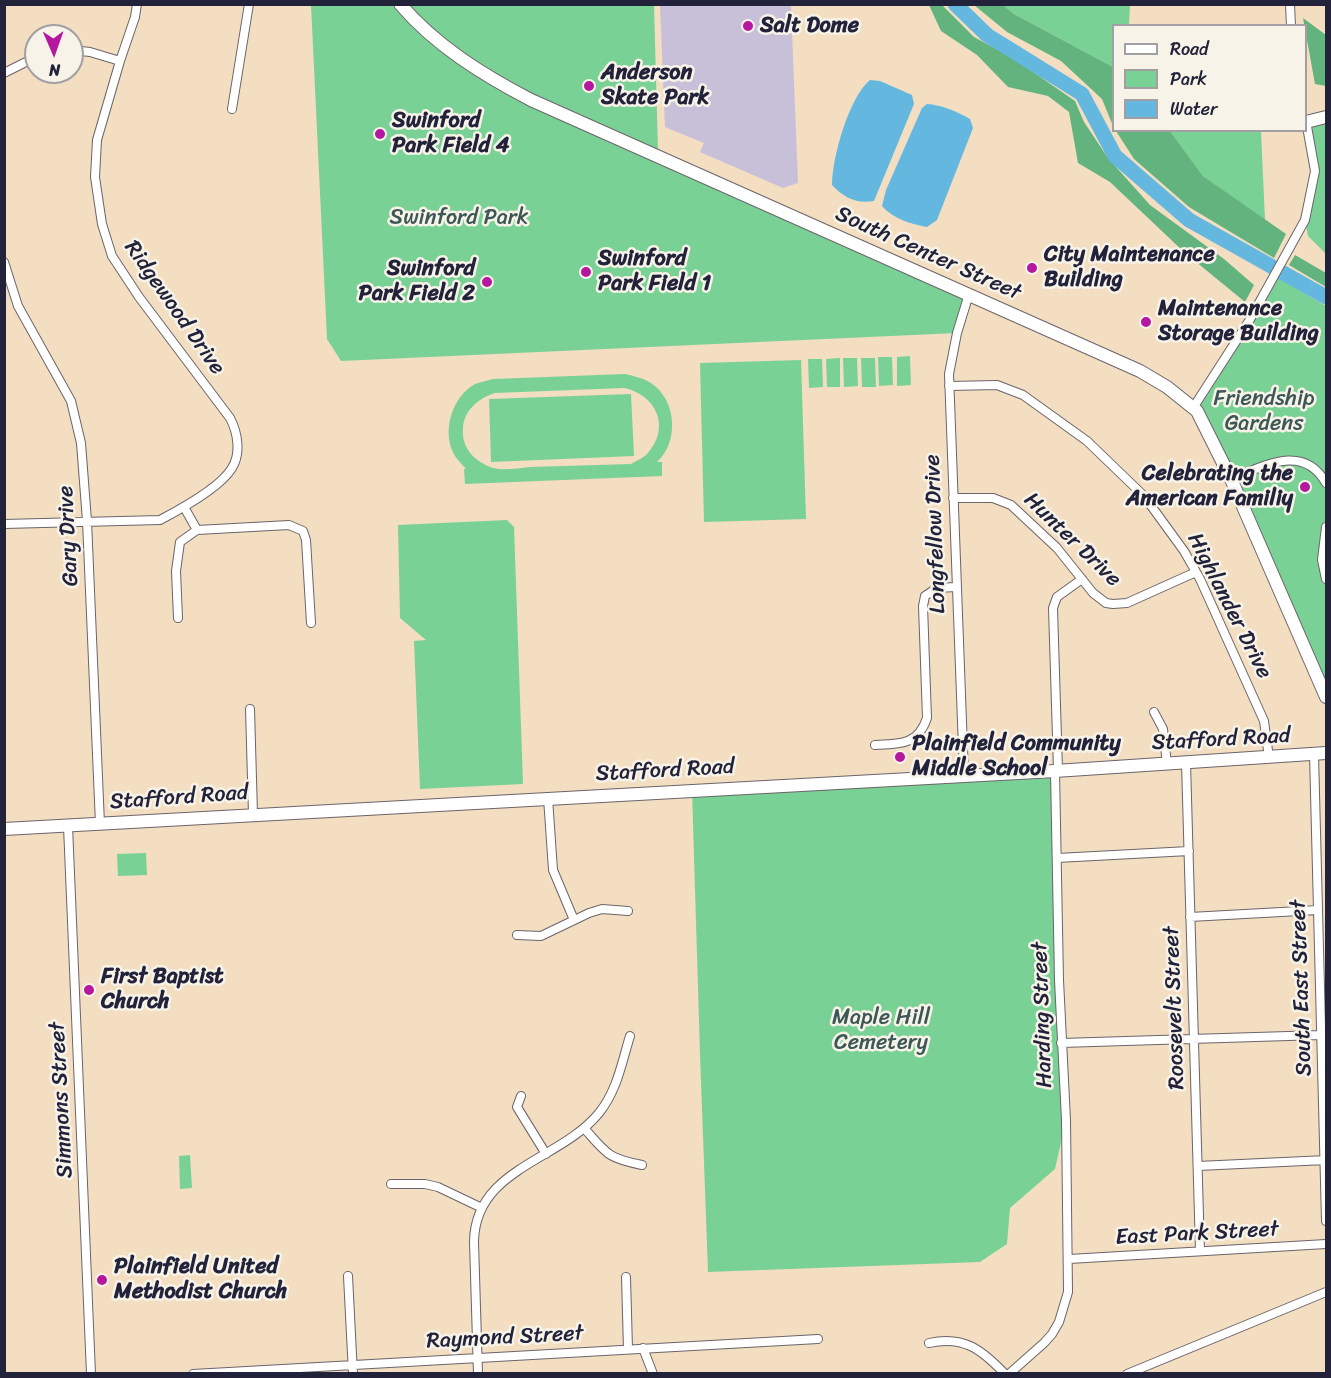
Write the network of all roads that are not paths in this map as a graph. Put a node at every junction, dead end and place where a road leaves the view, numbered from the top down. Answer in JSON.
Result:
{"nodes":[{"id":1,"x":137,"y":4,"type":"edge"},
{"id":2,"x":249,"y":4,"type":"edge"},
{"id":3,"x":400,"y":4,"type":"edge"},
{"id":4,"x":1290,"y":4,"type":"edge"},
{"id":5,"x":1291,"y":24,"type":"edge"},
{"id":6,"x":84,"y":51,"type":"edge"},
{"id":7,"x":120,"y":61,"type":"junction"},
{"id":8,"x":24,"y":63,"type":"edge"},
{"id":9,"x":4,"y":73,"type":"edge"},
{"id":10,"x":232,"y":109,"type":"dead end"},
{"id":11,"x":1326,"y":117,"type":"edge"},
{"id":12,"x":1307,"y":121,"type":"edge"},
{"id":13,"x":1307,"y":127,"type":"edge"},
{"id":14,"x":4,"y":262,"type":"edge"},
{"id":15,"x":969,"y":294,"type":"junction"},
{"id":16,"x":949,"y":386,"type":"junction"},
{"id":17,"x":1193,"y":408,"type":"junction"},
{"id":18,"x":1231,"y":479,"type":"junction"},
{"id":19,"x":1326,"y":483,"type":"edge"},
{"id":20,"x":952,"y":498,"type":"junction"},
{"id":21,"x":184,"y":507,"type":"junction"},
{"id":22,"x":87,"y":521,"type":"junction"},
{"id":23,"x":4,"y":524,"type":"edge"},
{"id":24,"x":1326,"y":527,"type":"edge"},
{"id":25,"x":197,"y":530,"type":"junction"},
{"id":26,"x":1196,"y":572,"type":"junction"},
{"id":27,"x":1082,"y":579,"type":"junction"},
{"id":28,"x":1326,"y":579,"type":"edge"},
{"id":29,"x":956,"y":587,"type":"junction"},
{"id":30,"x":178,"y":618,"type":"dead end"},
{"id":31,"x":311,"y":623,"type":"dead end"},
{"id":32,"x":1326,"y":697,"type":"edge"},
{"id":33,"x":250,"y":709,"type":"dead end"},
{"id":34,"x":1154,"y":712,"type":"dead end"},
{"id":35,"x":875,"y":745,"type":"dead end"},
{"id":36,"x":1320,"y":754,"type":"edge"},
{"id":37,"x":1269,"y":758,"type":"junction"},
{"id":38,"x":1186,"y":762,"type":"junction"},
{"id":39,"x":1167,"y":764,"type":"junction"},
{"id":40,"x":1057,"y":770,"type":"junction"},
{"id":41,"x":964,"y":775,"type":"junction"},
{"id":42,"x":548,"y":798,"type":"junction"},
{"id":43,"x":253,"y":814,"type":"junction"},
{"id":44,"x":100,"y":824,"type":"junction"},
{"id":45,"x":68,"y":825,"type":"junction"},
{"id":46,"x":4,"y":829,"type":"edge"},
{"id":47,"x":1189,"y":851,"type":"junction"},
{"id":48,"x":1057,"y":858,"type":"junction"},
{"id":49,"x":1318,"y":910,"type":"junction"},
{"id":50,"x":628,"y":911,"type":"dead end"},
{"id":51,"x":1190,"y":917,"type":"junction"},
{"id":52,"x":574,"y":920,"type":"junction"},
{"id":53,"x":517,"y":935,"type":"dead end"},
{"id":54,"x":1324,"y":1020,"type":"edge"},
{"id":55,"x":1321,"y":1035,"type":"junction"},
{"id":56,"x":630,"y":1036,"type":"dead end"},
{"id":57,"x":1194,"y":1039,"type":"junction"},
{"id":58,"x":1061,"y":1043,"type":"junction"},
{"id":59,"x":521,"y":1096,"type":"dead end"},
{"id":60,"x":584,"y":1128,"type":"junction"},
{"id":61,"x":546,"y":1154,"type":"junction"},
{"id":62,"x":1326,"y":1160,"type":"edge"},
{"id":63,"x":642,"y":1165,"type":"dead end"},
{"id":64,"x":1198,"y":1166,"type":"junction"},
{"id":65,"x":391,"y":1184,"type":"dead end"},
{"id":66,"x":482,"y":1208,"type":"junction"},
{"id":67,"x":1326,"y":1221,"type":"edge"},
{"id":68,"x":1326,"y":1245,"type":"edge"},
{"id":69,"x":1200,"y":1251,"type":"junction"},
{"id":70,"x":1069,"y":1258,"type":"junction"},
{"id":71,"x":348,"y":1276,"type":"dead end"},
{"id":72,"x":626,"y":1277,"type":"dead end"},
{"id":73,"x":1326,"y":1292,"type":"edge"},
{"id":74,"x":818,"y":1339,"type":"dead end"},
{"id":75,"x":929,"y":1343,"type":"dead end"},
{"id":76,"x":643,"y":1348,"type":"junction"},
{"id":77,"x":628,"y":1349,"type":"junction"},
{"id":78,"x":477,"y":1358,"type":"junction"},
{"id":79,"x":353,"y":1369,"type":"edge"},
{"id":80,"x":91,"y":1374,"type":"edge"},
{"id":81,"x":193,"y":1374,"type":"edge"},
{"id":82,"x":478,"y":1374,"type":"edge"},
{"id":83,"x":653,"y":1374,"type":"edge"},
{"id":84,"x":1007,"y":1374,"type":"edge"},
{"id":85,"x":1126,"y":1374,"type":"edge"}],
"edges":[{"from":1,"to":7,"type":"street","name":"Ridgewood Drive"},
{"from":2,"to":10,"type":"street"},
{"from":3,"to":15,"type":"street","name":"South Center Street"},
{"from":4,"to":5,"type":"street"},
{"from":6,"to":7,"type":"street"},
{"from":7,"to":21,"type":"street","name":"Ridgewood Drive"},
{"from":8,"to":9,"type":"street"},
{"from":11,"to":12,"type":"street"},
{"from":13,"to":17,"type":"street"},
{"from":14,"to":22,"type":"street","name":"Gary Drive"},
{"from":15,"to":16,"type":"street","name":"Longfellow Drive"},
{"from":15,"to":17,"type":"street","name":"South Center Street"},
{"from":16,"to":20,"type":"street","name":"Longfellow Drive"},
{"from":16,"to":26,"type":"street","name":"Highlander Drive"},
{"from":17,"to":18,"type":"street","name":"South Center Street"},
{"from":18,"to":19,"type":"street"},
{"from":18,"to":32,"type":"street","name":"South Center Street"},
{"from":20,"to":27,"type":"street","name":"Hunter Drive"},
{"from":20,"to":29,"type":"street","name":"Longfellow Drive"},
{"from":21,"to":22,"type":"street","name":"Ridgewood Drive"},
{"from":21,"to":25,"type":"street"},
{"from":22,"to":23,"type":"street","name":"Ridgewood Drive"},
{"from":22,"to":44,"type":"street","name":"Gary Drive"},
{"from":24,"to":28,"type":"street"},
{"from":25,"to":30,"type":"street"},
{"from":25,"to":31,"type":"street"},
{"from":26,"to":27,"type":"street","name":"Hunter Drive"},
{"from":26,"to":37,"type":"street","name":"Highlander Drive"},
{"from":27,"to":40,"type":"street","name":"Harding Street"},
{"from":29,"to":35,"type":"street"},
{"from":29,"to":41,"type":"street","name":"Longfellow Drive"},
{"from":33,"to":43,"type":"street"},
{"from":34,"to":39,"type":"street"},
{"from":36,"to":37,"type":"street","name":"Stafford Road"},
{"from":36,"to":49,"type":"street","name":"South East Street"},
{"from":37,"to":38,"type":"street","name":"Stafford Road"},
{"from":38,"to":39,"type":"street","name":"Stafford Road"},
{"from":38,"to":47,"type":"street","name":"Roosevelt Street"},
{"from":39,"to":40,"type":"street","name":"Stafford Road"},
{"from":40,"to":41,"type":"street","name":"Stafford Road"},
{"from":40,"to":48,"type":"street","name":"Harding Street"},
{"from":41,"to":42,"type":"street","name":"Stafford Road"},
{"from":42,"to":43,"type":"street","name":"Stafford Road"},
{"from":42,"to":52,"type":"street"},
{"from":43,"to":44,"type":"street","name":"Stafford Road"},
{"from":44,"to":45,"type":"street","name":"Stafford Road"},
{"from":45,"to":46,"type":"street","name":"Stafford Road"},
{"from":45,"to":80,"type":"street","name":"Simmons Street"},
{"from":47,"to":48,"type":"street"},
{"from":47,"to":51,"type":"street","name":"Roosevelt Street"},
{"from":48,"to":58,"type":"street","name":"Harding Street"},
{"from":49,"to":51,"type":"street"},
{"from":49,"to":54,"type":"street","name":"South East Street"},
{"from":50,"to":52,"type":"street"},
{"from":51,"to":57,"type":"street","name":"Roosevelt Street"},
{"from":52,"to":53,"type":"street"},
{"from":54,"to":55,"type":"street","name":"South East Street"},
{"from":55,"to":57,"type":"street"},
{"from":55,"to":62,"type":"street","name":"South East Street"},
{"from":56,"to":60,"type":"street"},
{"from":57,"to":58,"type":"street"},
{"from":57,"to":64,"type":"street","name":"Roosevelt Street"},
{"from":58,"to":70,"type":"street","name":"Harding Street"},
{"from":59,"to":61,"type":"street"},
{"from":60,"to":61,"type":"street"},
{"from":60,"to":63,"type":"street"},
{"from":61,"to":66,"type":"street"},
{"from":62,"to":64,"type":"street"},
{"from":62,"to":67,"type":"street","name":"South East Street"},
{"from":64,"to":69,"type":"street","name":"Roosevelt Street"},
{"from":65,"to":66,"type":"street"},
{"from":66,"to":78,"type":"street"},
{"from":68,"to":69,"type":"street","name":"East Park Street"},
{"from":69,"to":70,"type":"street","name":"East Park Street"},
{"from":70,"to":84,"type":"street","name":"Harding Street"},
{"from":71,"to":79,"type":"street"},
{"from":72,"to":77,"type":"street"},
{"from":73,"to":85,"type":"street"},
{"from":74,"to":76,"type":"street","name":"Raymond Street"},
{"from":75,"to":84,"type":"street"},
{"from":76,"to":77,"type":"street","name":"Raymond Street"},
{"from":76,"to":83,"type":"street"},
{"from":77,"to":78,"type":"street","name":"Raymond Street"},
{"from":78,"to":79,"type":"street","name":"Raymond Street"},
{"from":78,"to":82,"type":"street"},
{"from":79,"to":81,"type":"street","name":"Raymond Street"}]}
